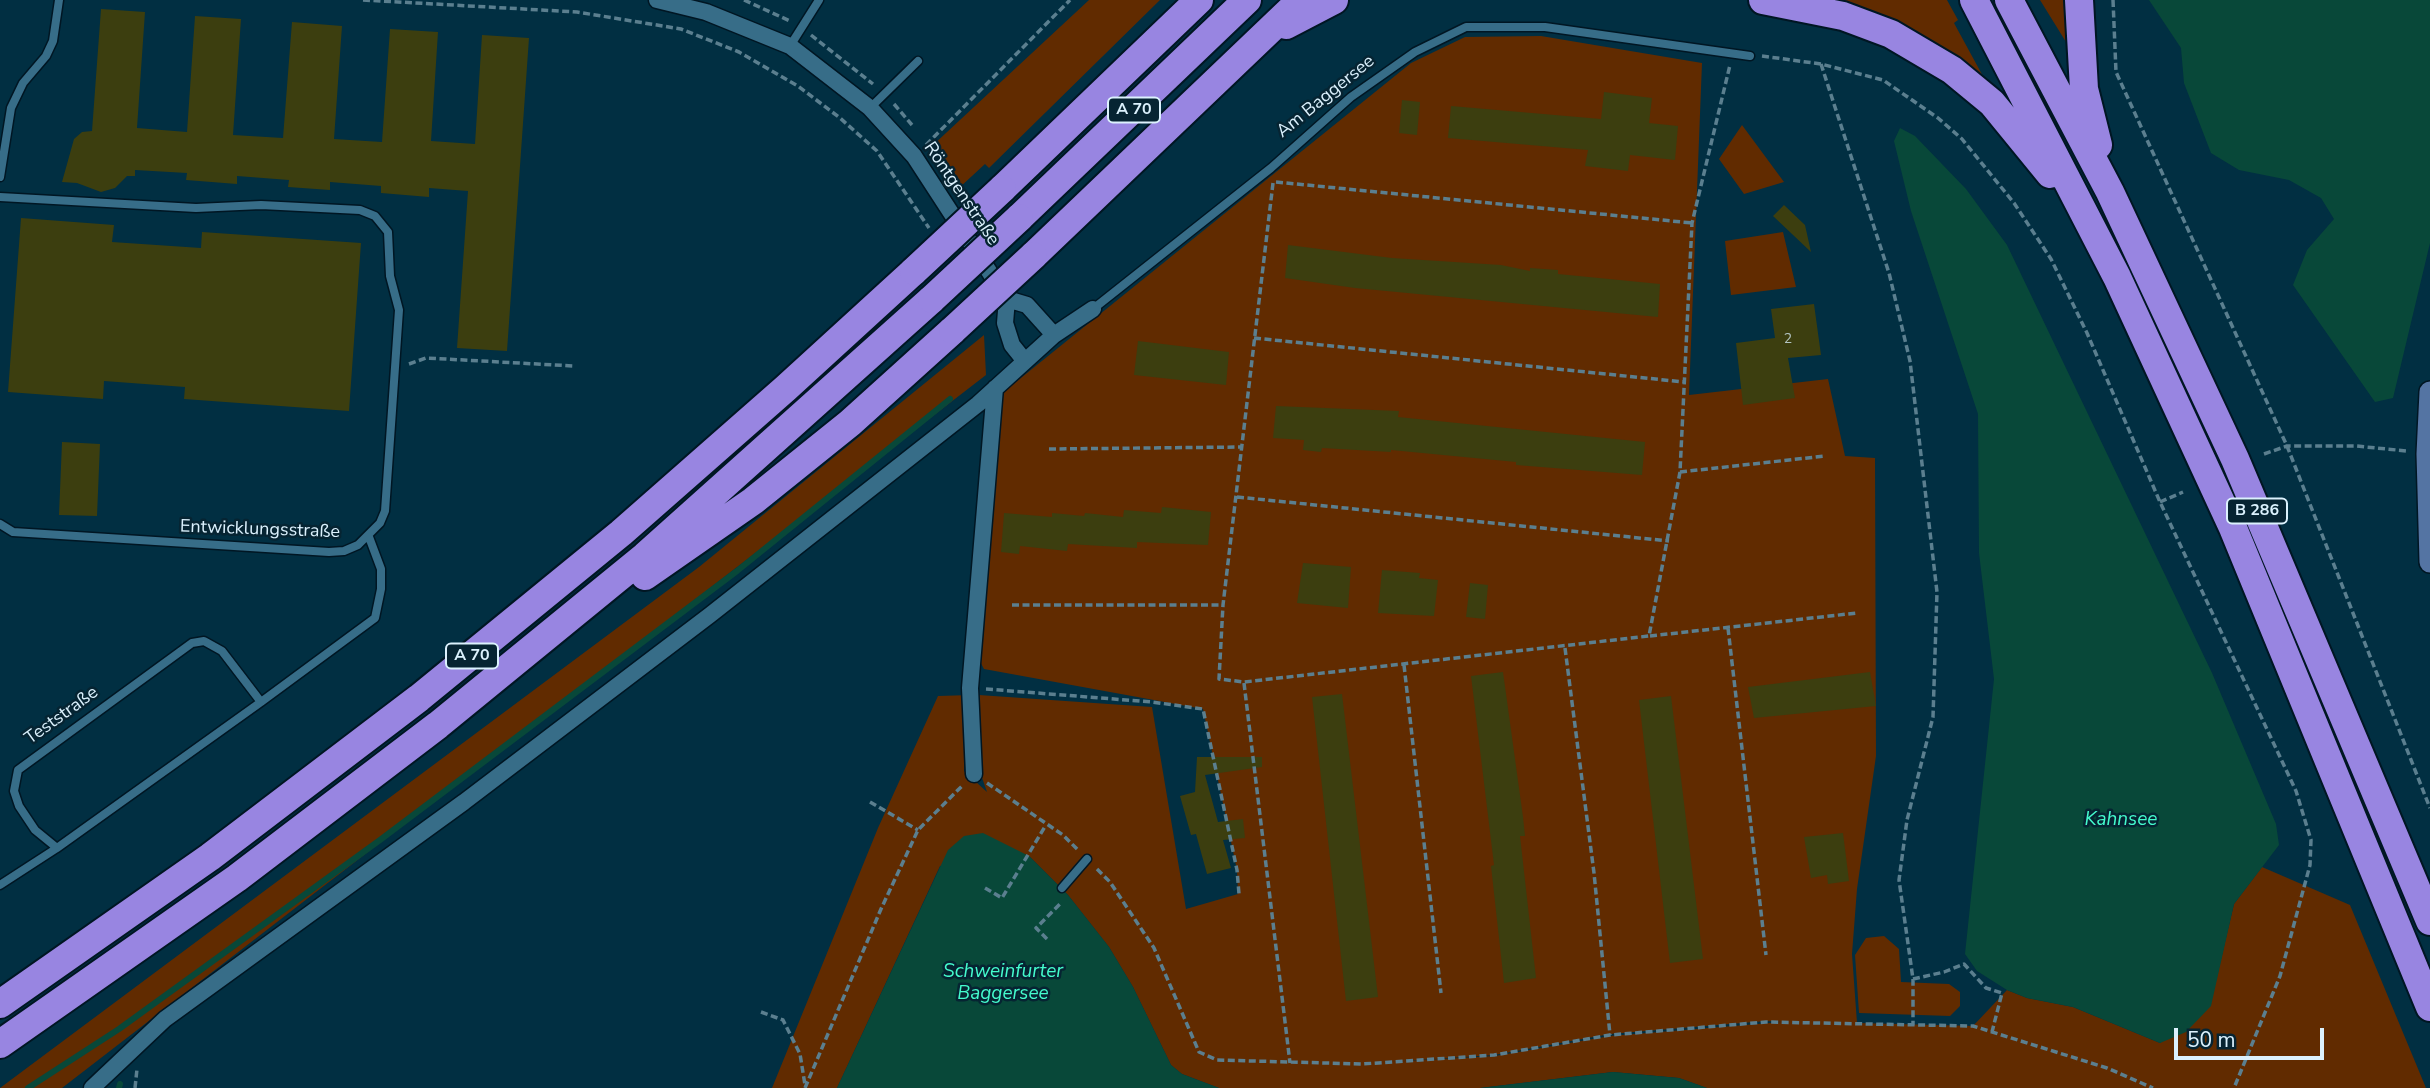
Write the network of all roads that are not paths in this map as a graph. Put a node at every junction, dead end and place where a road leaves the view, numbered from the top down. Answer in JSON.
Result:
{"nodes":[{"id":1,"x":59,"y":0,"type":"edge"},
{"id":2,"x":657,"y":0,"type":"edge"},
{"id":3,"x":819,"y":0,"type":"edge"},
{"id":4,"x":1199,"y":0,"type":"edge"},
{"id":5,"x":1247,"y":0,"type":"edge"},
{"id":6,"x":1301,"y":0,"type":"edge"},
{"id":7,"x":1335,"y":0,"type":"edge"},
{"id":8,"x":1762,"y":0,"type":"edge"},
{"id":9,"x":1974,"y":0,"type":"edge"},
{"id":10,"x":2009,"y":0,"type":"edge"},
{"id":11,"x":2079,"y":0,"type":"edge"},
{"id":12,"x":1256,"y":42,"type":"junction"},
{"id":13,"x":790,"y":46,"type":"junction"},
{"id":14,"x":1750,"y":56,"type":"road end"},
{"id":15,"x":918,"y":61,"type":"dead end"},
{"id":16,"x":870,"y":107,"type":"junction"},
{"id":17,"x":0,"y":177,"type":"edge"},
{"id":18,"x":2110,"y":192,"type":"junction"},
{"id":19,"x":0,"y":197,"type":"edge"},
{"id":20,"x":2108,"y":260,"type":"junction"},
{"id":21,"x":1007,"y":299,"type":"junction"},
{"id":22,"x":1093,"y":309,"type":"joint"},
{"id":23,"x":1054,"y":335,"type":"junction"},
{"id":24,"x":1024,"y":360,"type":"junction"},
{"id":25,"x":995,"y":387,"type":"junction"},
{"id":26,"x":2430,"y":393,"type":"edge"},
{"id":27,"x":0,"y":524,"type":"edge"},
{"id":28,"x":369,"y":537,"type":"junction"},
{"id":29,"x":2430,"y":562,"type":"edge"},
{"id":30,"x":566,"y":621,"type":"junction"},
{"id":31,"x":261,"y":702,"type":"junction"},
{"id":32,"x":974,"y":774,"type":"road end"},
{"id":33,"x":57,"y":848,"type":"junction"},
{"id":34,"x":1087,"y":859,"type":"road end"},
{"id":35,"x":0,"y":885,"type":"edge"},
{"id":36,"x":1065,"y":892,"type":"road end"},
{"id":37,"x":2430,"y":921,"type":"edge"},
{"id":38,"x":0,"y":1003,"type":"edge"},
{"id":39,"x":2430,"y":1007,"type":"edge"},
{"id":40,"x":0,"y":1044,"type":"edge"},
{"id":41,"x":92,"y":1088,"type":"edge"}],
"edges":[{"from":1,"to":17,"type":"lane"},
{"from":2,"to":13,"type":"street","name":"Röntgenstraße"},
{"from":3,"to":13,"type":"lane"},
{"from":4,"to":38,"type":"highway","number":"A 70","bridge":true},
{"from":5,"to":30,"type":"highway","number":"A 70","bridge":true},
{"from":6,"to":12,"type":"highway"},
{"from":7,"to":12,"type":"highway"},
{"from":8,"to":20,"type":"highway"},
{"from":9,"to":20,"type":"highway","number":"B 286"},
{"from":10,"to":18,"type":"highway","number":"B 286"},
{"from":11,"to":18,"type":"highway"},
{"from":12,"to":30,"type":"highway","bridge":true},
{"from":13,"to":16,"type":"street","name":"Röntgenstraße"},
{"from":14,"to":22,"type":"lane","name":"Am Baggersee"},
{"from":15,"to":16,"type":"lane"},
{"from":16,"to":21,"type":"street","name":"Röntgenstraße"},
{"from":18,"to":37,"type":"highway","number":"B 286"},
{"from":19,"to":28,"type":"lane"},
{"from":20,"to":39,"type":"highway","number":"B 286"},
{"from":21,"to":23,"type":"street","name":"Röntgenstraße"},
{"from":21,"to":24,"type":"street"},
{"from":22,"to":23,"type":"street","name":"Am Baggersee"},
{"from":23,"to":24,"type":"street","name":"Am Baggersee"},
{"from":24,"to":25,"type":"street","name":"Am Baggersee"},
{"from":25,"to":32,"type":"street"},
{"from":25,"to":41,"type":"street","name":"Am Baggersee"},
{"from":26,"to":29,"type":"main road"},
{"from":27,"to":28,"type":"lane","name":"Entwicklungsstraße"},
{"from":28,"to":31,"type":"lane"},
{"from":30,"to":40,"type":"highway","number":"A 70"},
{"from":31,"to":33,"type":"lane"},
{"from":31,"to":33,"type":"lane","name":"Teststraße"},
{"from":33,"to":35,"type":"lane"},
{"from":34,"to":36,"type":"lane"}]}
